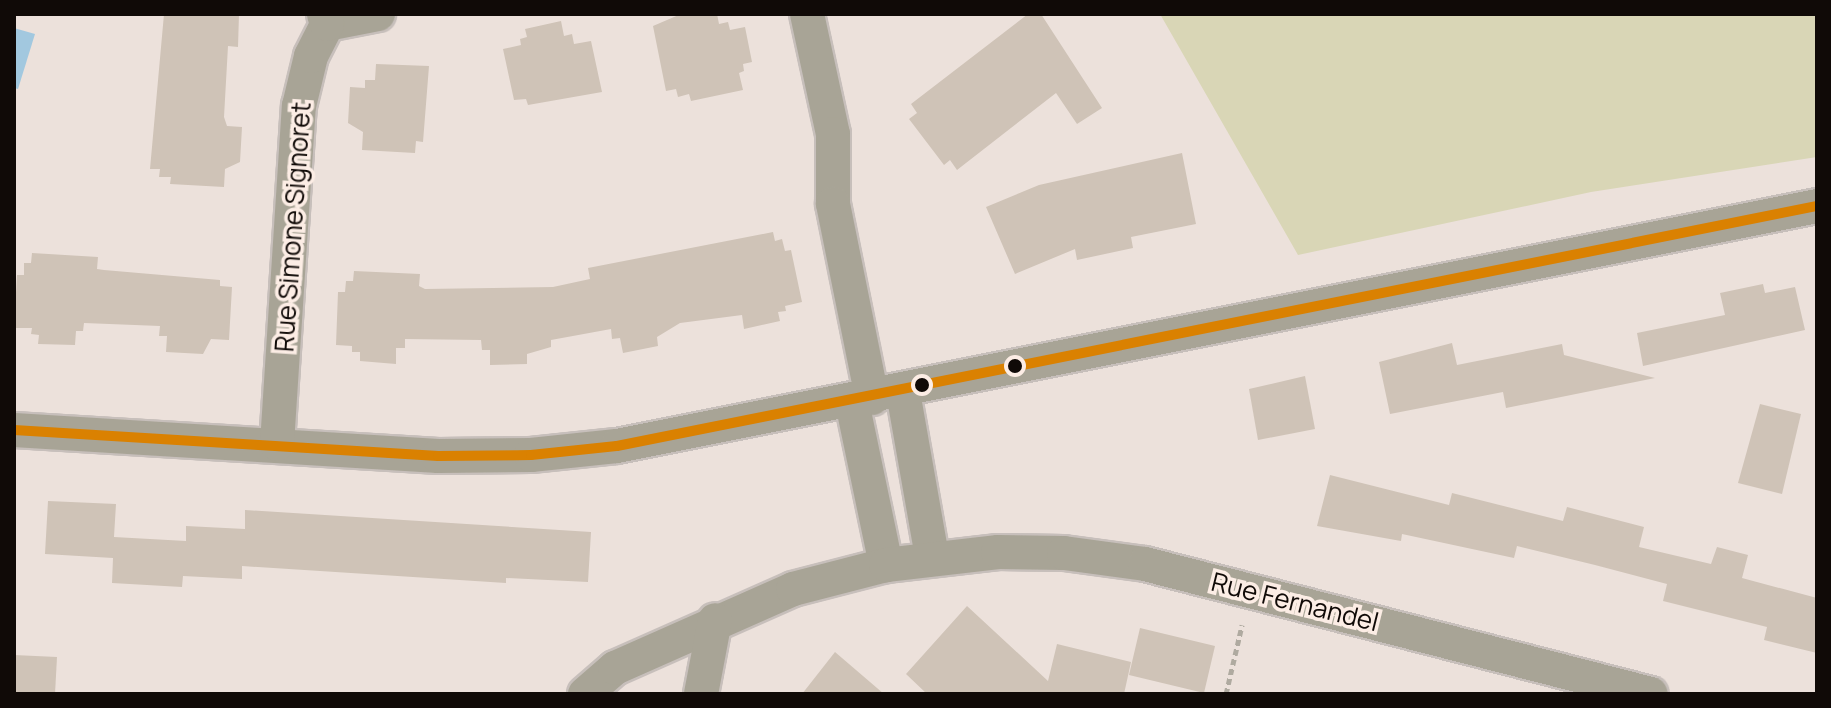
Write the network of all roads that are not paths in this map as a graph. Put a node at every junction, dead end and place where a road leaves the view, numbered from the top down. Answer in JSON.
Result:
{"nodes":[{"id":1,"x":378,"y":14,"type":"edge"},
{"id":2,"x":807,"y":14,"type":"edge"},
{"id":3,"x":325,"y":19,"type":"edge"},
{"id":4,"x":1817,"y":206,"type":"edge"},
{"id":5,"x":876,"y":397,"type":"junction"},
{"id":6,"x":14,"y":430,"type":"edge"},
{"id":7,"x":277,"y":444,"type":"junction"},
{"id":8,"x":932,"y":557,"type":"junction"},
{"id":9,"x":886,"y":565,"type":"junction"},
{"id":10,"x":715,"y":620,"type":"junction"},
{"id":11,"x":585,"y":694,"type":"edge"},
{"id":12,"x":701,"y":694,"type":"edge"},
{"id":13,"x":1651,"y":694,"type":"edge"}],
"edges":[{"from":1,"to":3,"type":"street"},
{"from":2,"to":5,"type":"street"},
{"from":3,"to":7,"type":"street","name":"Rue Simone Signoret"},
{"from":4,"to":5,"type":"street"},
{"from":5,"to":7,"type":"street"},
{"from":5,"to":8,"type":"street"},
{"from":5,"to":9,"type":"street"},
{"from":6,"to":7,"type":"street"},
{"from":8,"to":9,"type":"street","name":"Rue Fernandel"},
{"from":8,"to":13,"type":"street","name":"Rue Fernandel"},
{"from":9,"to":10,"type":"street","name":"Rue Fernandel"},
{"from":10,"to":11,"type":"street","name":"Rue Fernandel"},
{"from":10,"to":12,"type":"street"}]}
